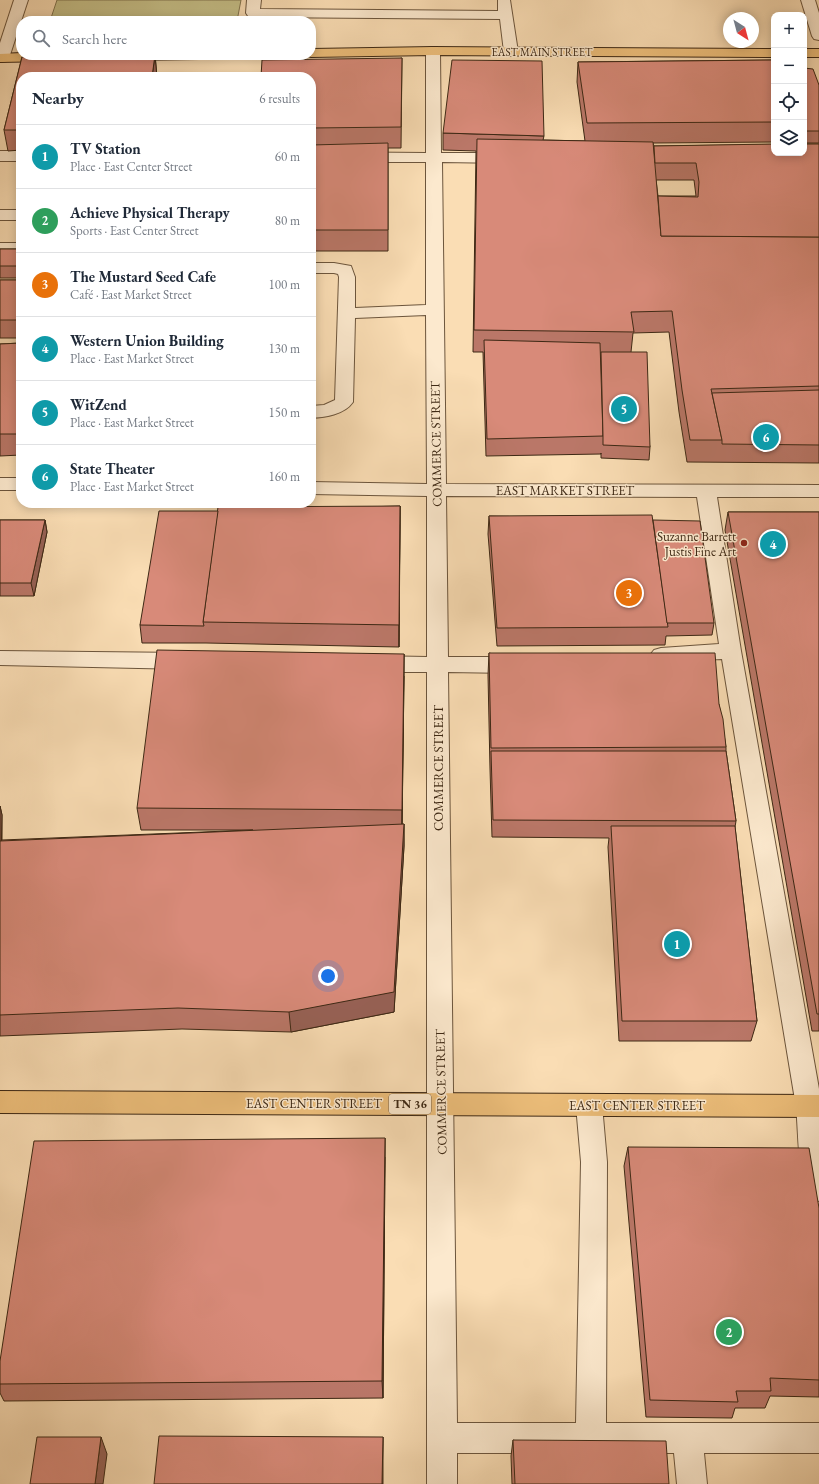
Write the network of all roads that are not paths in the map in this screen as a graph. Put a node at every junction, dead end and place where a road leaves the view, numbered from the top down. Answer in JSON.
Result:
{"nodes":[{"id":1,"x":21,"y":0,"type":"edge"},
{"id":2,"x":254,"y":0,"type":"edge"},
{"id":3,"x":503,"y":0,"type":"edge"},
{"id":4,"x":808,"y":0,"type":"edge"},
{"id":5,"x":506,"y":15,"type":"junction"},
{"id":6,"x":819,"y":36,"type":"edge"},
{"id":7,"x":433,"y":51,"type":"junction"},
{"id":8,"x":511,"y":52,"type":"junction"},
{"id":9,"x":316,"y":53,"type":"edge"},
{"id":10,"x":771,"y":53,"type":"edge"},
{"id":11,"x":807,"y":53,"type":"edge"},
{"id":12,"x":819,"y":53,"type":"edge"},
{"id":13,"x":16,"y":59,"type":"edge"},
{"id":14,"x":1,"y":60,"type":"edge"},
{"id":15,"x":0,"y":156,"type":"edge"},
{"id":16,"x":16,"y":156,"type":"edge"},
{"id":17,"x":316,"y":156,"type":"edge"},
{"id":18,"x":434,"y":157,"type":"junction"},
{"id":19,"x":519,"y":158,"type":"edge"},
{"id":20,"x":16,"y":215,"type":"edge"},
{"id":21,"x":0,"y":216,"type":"edge"},
{"id":22,"x":0,"y":248,"type":"edge"},
{"id":23,"x":16,"y":248,"type":"edge"},
{"id":24,"x":316,"y":268,"type":"edge"},
{"id":25,"x":435,"y":310,"type":"junction"},
{"id":26,"x":346,"y":313,"type":"junction"},
{"id":27,"x":316,"y":412,"type":"edge"},
{"id":28,"x":0,"y":484,"type":"edge"},
{"id":29,"x":16,"y":484,"type":"edge"},
{"id":30,"x":316,"y":488,"type":"edge"},
{"id":31,"x":437,"y":490,"type":"junction"},
{"id":32,"x":706,"y":490,"type":"junction"},
{"id":33,"x":819,"y":491,"type":"edge"},
{"id":34,"x":731,"y":651,"type":"junction"},
{"id":35,"x":638,"y":657,"type":"edge"},
{"id":36,"x":0,"y":658,"type":"edge"},
{"id":37,"x":202,"y":662,"type":"edge"},
{"id":38,"x":538,"y":663,"type":"edge"},
{"id":39,"x":351,"y":664,"type":"edge"},
{"id":40,"x":437,"y":665,"type":"junction"},
{"id":41,"x":0,"y":1102,"type":"edge"},
{"id":42,"x":441,"y":1104,"type":"junction"},
{"id":43,"x":589,"y":1105,"type":"junction"},
{"id":44,"x":814,"y":1106,"type":"edge"},
{"id":45,"x":819,"y":1189,"type":"edge"},
{"id":46,"x":442,"y":1438,"type":"junction"},
{"id":47,"x":591,"y":1438,"type":"junction"},
{"id":48,"x":688,"y":1438,"type":"junction"},
{"id":49,"x":819,"y":1438,"type":"edge"},
{"id":50,"x":442,"y":1484,"type":"edge"},
{"id":51,"x":692,"y":1484,"type":"edge"}],
"edges":[{"from":1,"to":14,"type":"street"},
{"from":2,"to":5,"type":"street"},
{"from":3,"to":5,"type":"street"},
{"from":4,"to":6,"type":"street"},
{"from":5,"to":8,"type":"street"},
{"from":7,"to":8,"type":"main road","name":"EAST MAIN STREET"},
{"from":7,"to":9,"type":"main road","name":"EAST MAIN STREET"},
{"from":7,"to":18,"type":"street","name":"COMMERCE STREET"},
{"from":8,"to":10,"type":"main road","name":"EAST MAIN STREET"},
{"from":11,"to":12,"type":"main road"},
{"from":13,"to":14,"type":"main road"},
{"from":15,"to":16,"type":"street"},
{"from":17,"to":18,"type":"street"},
{"from":18,"to":19,"type":"street"},
{"from":18,"to":25,"type":"street","name":"COMMERCE STREET"},
{"from":20,"to":21,"type":"street"},
{"from":22,"to":23,"type":"street"},
{"from":24,"to":26,"type":"street"},
{"from":25,"to":26,"type":"street"},
{"from":25,"to":31,"type":"street","name":"COMMERCE STREET"},
{"from":26,"to":27,"type":"street"},
{"from":28,"to":29,"type":"street"},
{"from":30,"to":31,"type":"street","name":"EAST MARKET STREET"},
{"from":31,"to":32,"type":"street","name":"EAST MARKET STREET"},
{"from":31,"to":40,"type":"street","name":"COMMERCE STREET"},
{"from":32,"to":33,"type":"street","name":"EAST MARKET STREET"},
{"from":32,"to":34,"type":"street"},
{"from":34,"to":35,"type":"street"},
{"from":34,"to":44,"type":"street"},
{"from":36,"to":37,"type":"street"},
{"from":38,"to":40,"type":"street"},
{"from":39,"to":40,"type":"street"},
{"from":40,"to":42,"type":"street","name":"COMMERCE STREET"},
{"from":41,"to":42,"type":"main road","name":"EAST CENTER STREET","number":"TN 36"},
{"from":42,"to":43,"type":"main road","name":"EAST CENTER STREET","number":"TN 36"},
{"from":42,"to":46,"type":"street","name":"COMMERCE STREET"},
{"from":43,"to":44,"type":"main road","name":"EAST CENTER STREET","number":"TN 36"},
{"from":43,"to":47,"type":"street"},
{"from":44,"to":45,"type":"street"},
{"from":46,"to":47,"type":"street"},
{"from":46,"to":50,"type":"street","name":"COMMERCE STREET"},
{"from":47,"to":48,"type":"street"},
{"from":48,"to":49,"type":"street"},
{"from":48,"to":51,"type":"street"}]}
